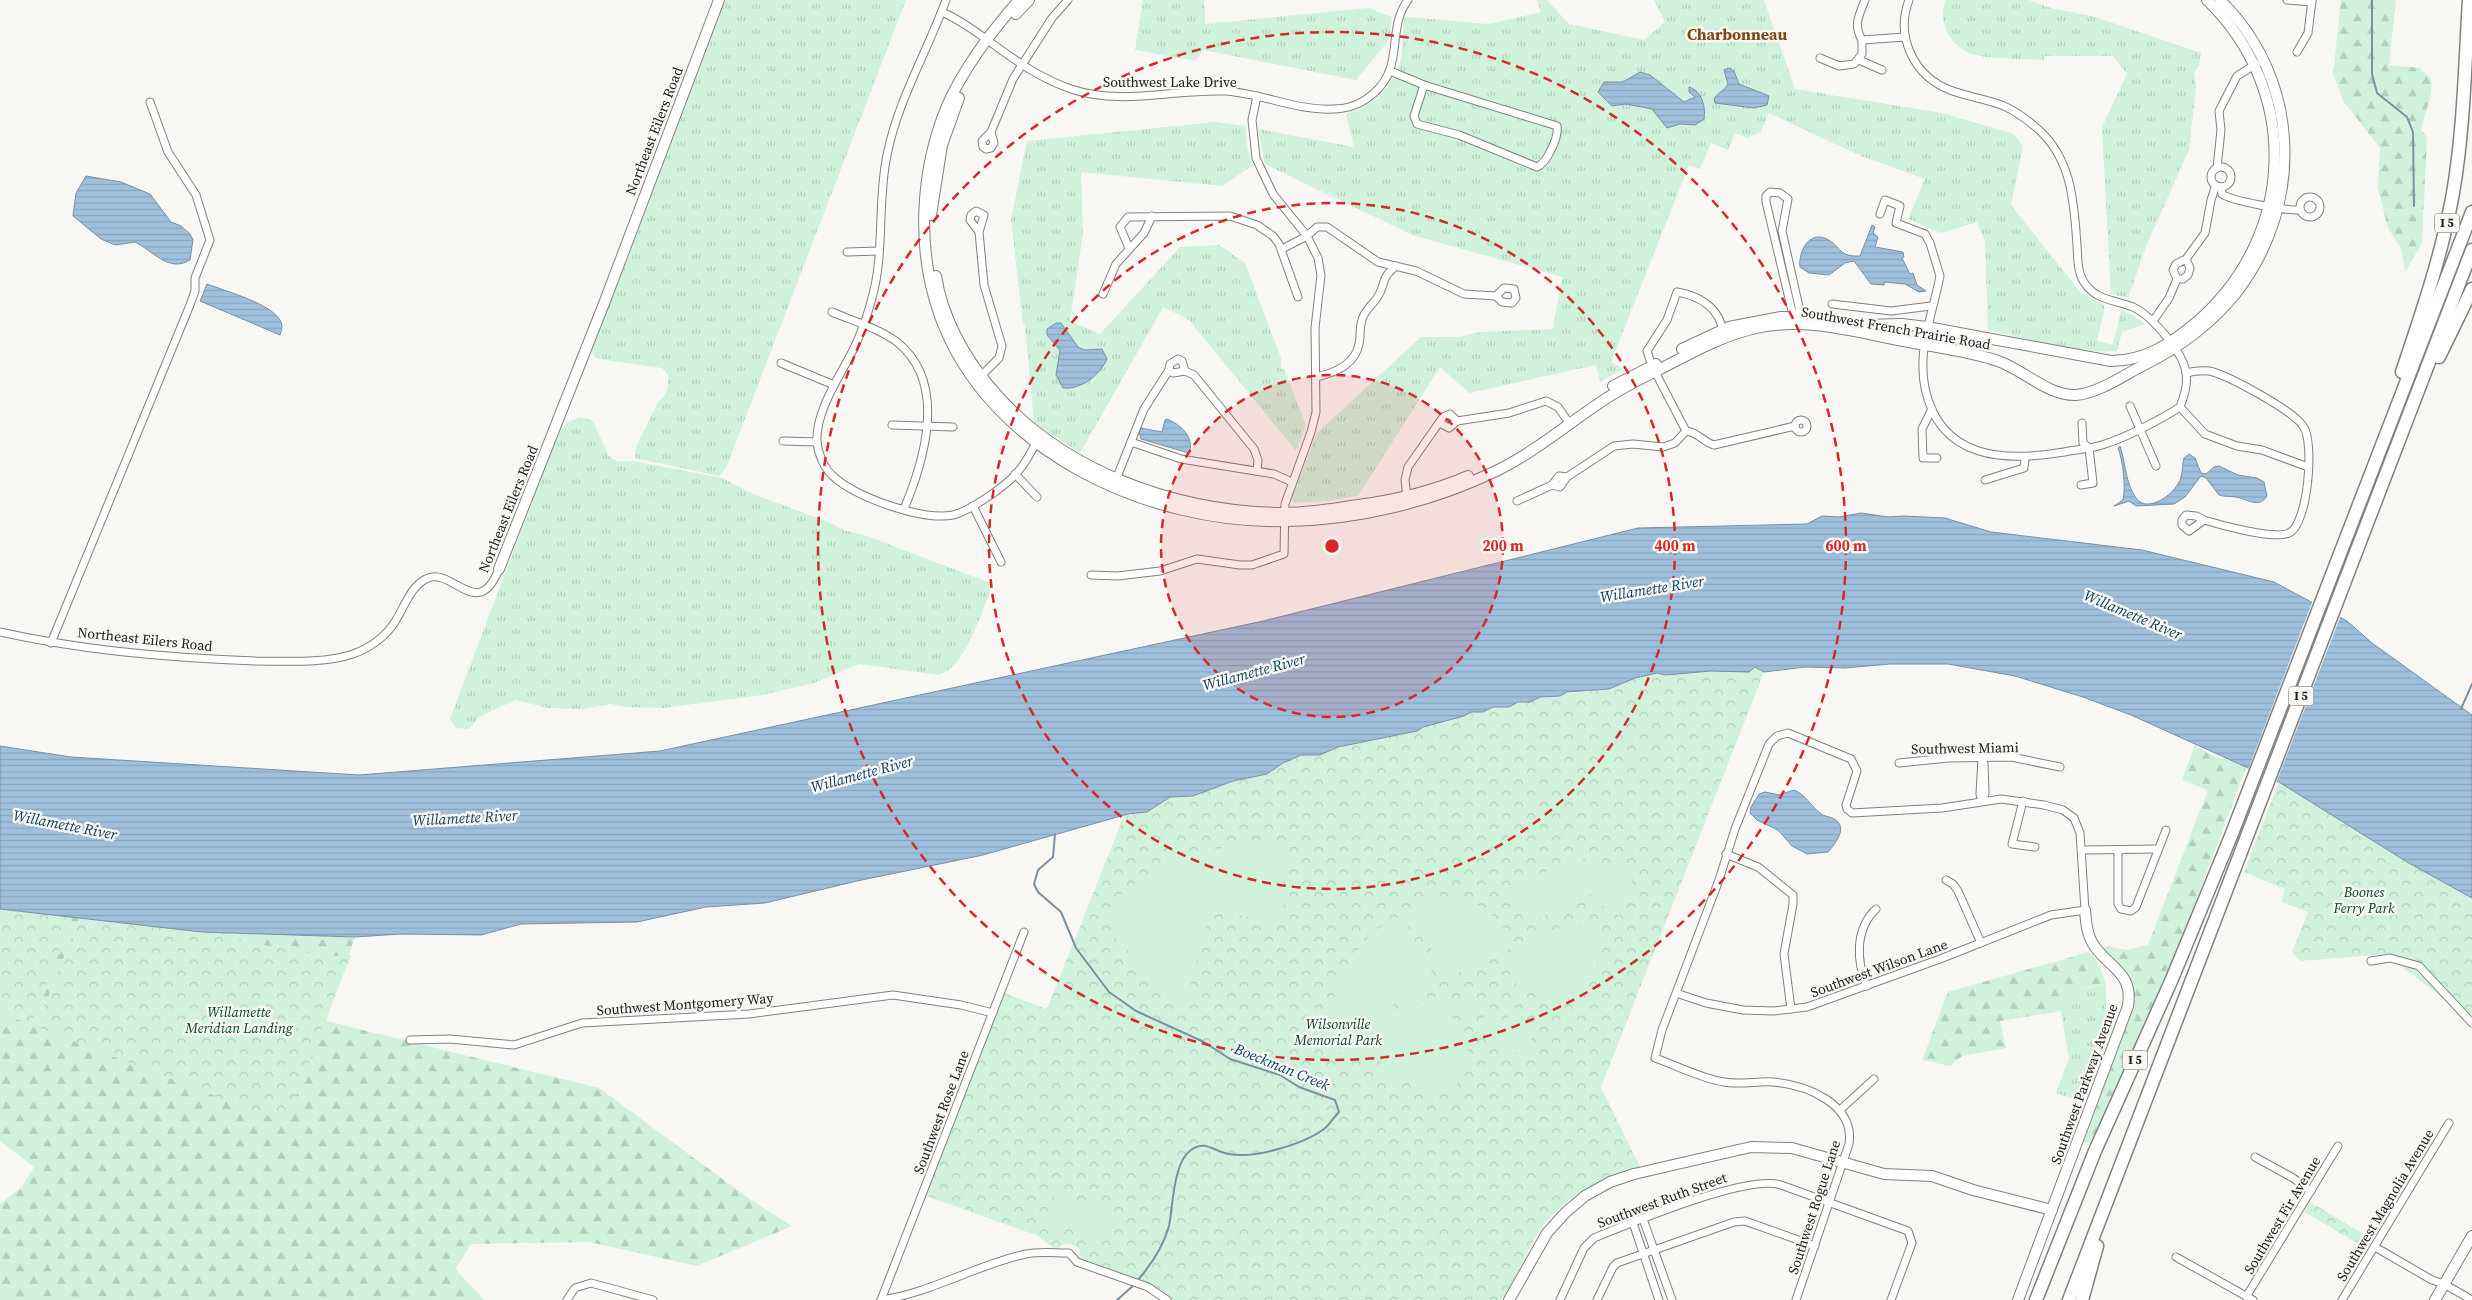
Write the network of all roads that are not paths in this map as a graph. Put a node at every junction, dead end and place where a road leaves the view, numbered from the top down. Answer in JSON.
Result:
{"nodes":[{"id":1,"x":719,"y":0,"type":"edge"},
{"id":2,"x":946,"y":0,"type":"edge"},
{"id":3,"x":1019,"y":0,"type":"edge"},
{"id":4,"x":1029,"y":0,"type":"edge"},
{"id":5,"x":1068,"y":0,"type":"edge"},
{"id":6,"x":1408,"y":0,"type":"edge"},
{"id":7,"x":1865,"y":0,"type":"edge"},
{"id":8,"x":1909,"y":0,"type":"edge"},
{"id":9,"x":2207,"y":0,"type":"edge"},
{"id":10,"x":2220,"y":0,"type":"edge"},
{"id":11,"x":2288,"y":0,"type":"edge"},
{"id":12,"x":2469,"y":0,"type":"edge"},
{"id":13,"x":2312,"y":1,"type":"edge"},
{"id":14,"x":942,"y":12,"type":"junction"},
{"id":15,"x":1905,"y":37,"type":"junction"},
{"id":16,"x":1862,"y":40,"type":"junction"},
{"id":17,"x":989,"y":41,"type":"junction"},
{"id":18,"x":2297,"y":52,"type":"dead end"},
{"id":19,"x":1820,"y":58,"type":"dead end"},
{"id":20,"x":1859,"y":60,"type":"junction"},
{"id":21,"x":2259,"y":63,"type":"junction"},
{"id":22,"x":1022,"y":64,"type":"junction"},
{"id":23,"x":1882,"y":70,"type":"dead end"},
{"id":24,"x":1390,"y":71,"type":"junction"},
{"id":25,"x":1424,"y":85,"type":"junction"},
{"id":26,"x":1257,"y":96,"type":"junction"},
{"id":27,"x":150,"y":102,"type":"dead end"},
{"id":28,"x":991,"y":132,"type":"dead end"},
{"id":29,"x":2217,"y":168,"type":"junction"},
{"id":30,"x":2218,"y":186,"type":"junction"},
{"id":31,"x":2274,"y":208,"type":"junction"},
{"id":32,"x":2300,"y":210,"type":"dead end"},
{"id":33,"x":2472,"y":212,"type":"edge"},
{"id":34,"x":1880,"y":214,"type":"dead end"},
{"id":35,"x":1152,"y":216,"type":"junction"},
{"id":36,"x":979,"y":232,"type":"dead end"},
{"id":37,"x":1307,"y":236,"type":"junction"},
{"id":38,"x":1129,"y":248,"type":"junction"},
{"id":39,"x":1282,"y":249,"type":"junction"},
{"id":40,"x":2472,"y":250,"type":"edge"},
{"id":41,"x":879,"y":251,"type":"junction"},
{"id":42,"x":848,"y":252,"type":"dead end"},
{"id":43,"x":2186,"y":259,"type":"junction"},
{"id":44,"x":1378,"y":262,"type":"junction"},
{"id":45,"x":1396,"y":266,"type":"junction"},
{"id":46,"x":1383,"y":278,"type":"junction"},
{"id":47,"x":2177,"y":279,"type":"junction"},
{"id":48,"x":2472,"y":289,"type":"edge"},
{"id":49,"x":1103,"y":294,"type":"dead end"},
{"id":50,"x":1496,"y":296,"type":"dead end"},
{"id":51,"x":1298,"y":297,"type":"dead end"},
{"id":52,"x":1832,"y":304,"type":"dead end"},
{"id":53,"x":1931,"y":306,"type":"junction"},
{"id":54,"x":832,"y":312,"type":"dead end"},
{"id":55,"x":1797,"y":319,"type":"junction"},
{"id":56,"x":2152,"y":321,"type":"junction"},
{"id":57,"x":863,"y":326,"type":"junction"},
{"id":58,"x":1927,"y":326,"type":"junction"},
{"id":59,"x":1723,"y":334,"type":"junction"},
{"id":60,"x":1924,"y":344,"type":"junction"},
{"id":61,"x":2172,"y":347,"type":"junction"},
{"id":62,"x":782,"y":363,"type":"dead end"},
{"id":63,"x":1653,"y":369,"type":"junction"},
{"id":64,"x":1169,"y":370,"type":"junction"},
{"id":65,"x":1185,"y":371,"type":"junction"},
{"id":66,"x":2186,"y":373,"type":"junction"},
{"id":67,"x":1316,"y":377,"type":"junction"},
{"id":68,"x":978,"y":379,"type":"junction"},
{"id":69,"x":834,"y":385,"type":"junction"},
{"id":70,"x":2130,"y":406,"type":"dead end"},
{"id":71,"x":2180,"y":406,"type":"junction"},
{"id":72,"x":1932,"y":409,"type":"junction"},
{"id":73,"x":1568,"y":421,"type":"junction"},
{"id":74,"x":2406,"y":422,"type":"junction"},
{"id":75,"x":2082,"y":423,"type":"dead end"},
{"id":76,"x":892,"y":425,"type":"dead end"},
{"id":77,"x":928,"y":426,"type":"junction"},
{"id":78,"x":1795,"y":426,"type":"dead end"},
{"id":79,"x":952,"y":427,"type":"dead end"},
{"id":80,"x":2138,"y":428,"type":"junction"},
{"id":81,"x":1686,"y":430,"type":"junction"},
{"id":82,"x":2384,"y":438,"type":"junction"},
{"id":83,"x":1037,"y":439,"type":"junction"},
{"id":84,"x":783,"y":441,"type":"dead end"},
{"id":85,"x":817,"y":442,"type":"junction"},
{"id":86,"x":1131,"y":442,"type":"junction"},
{"id":87,"x":2089,"y":448,"type":"junction"},
{"id":88,"x":1938,"y":458,"type":"dead end"},
{"id":89,"x":2025,"y":458,"type":"junction"},
{"id":90,"x":2156,"y":466,"type":"dead end"},
{"id":91,"x":2308,"y":467,"type":"junction"},
{"id":92,"x":1257,"y":471,"type":"junction"},
{"id":93,"x":1015,"y":474,"type":"junction"},
{"id":94,"x":1985,"y":480,"type":"dead end"},
{"id":95,"x":1115,"y":482,"type":"junction"},
{"id":96,"x":1292,"y":482,"type":"junction"},
{"id":97,"x":2081,"y":485,"type":"dead end"},
{"id":98,"x":1038,"y":497,"type":"dead end"},
{"id":99,"x":1407,"y":500,"type":"junction"},
{"id":100,"x":1517,"y":501,"type":"dead end"},
{"id":101,"x":973,"y":506,"type":"junction"},
{"id":102,"x":904,"y":509,"type":"junction"},
{"id":103,"x":1283,"y":517,"type":"junction"},
{"id":104,"x":2204,"y":520,"type":"dead end"},
{"id":105,"x":1001,"y":562,"type":"dead end"},
{"id":106,"x":499,"y":569,"type":"joint"},
{"id":107,"x":1091,"y":575,"type":"dead end"},
{"id":108,"x":0,"y":632,"type":"edge"},
{"id":109,"x":51,"y":643,"type":"junction"},
{"id":110,"x":1982,"y":758,"type":"junction"},
{"id":111,"x":1900,"y":763,"type":"dead end"},
{"id":112,"x":2060,"y":767,"type":"dead end"},
{"id":113,"x":1982,"y":801,"type":"junction"},
{"id":114,"x":2023,"y":802,"type":"junction"},
{"id":115,"x":2166,"y":830,"type":"dead end"},
{"id":116,"x":2035,"y":847,"type":"dead end"},
{"id":117,"x":2157,"y":849,"type":"junction"},
{"id":118,"x":2082,"y":850,"type":"junction"},
{"id":119,"x":2118,"y":850,"type":"junction"},
{"id":120,"x":1726,"y":854,"type":"junction"},
{"id":121,"x":1946,"y":880,"type":"dead end"},
{"id":122,"x":1876,"y":909,"type":"dead end"},
{"id":123,"x":2085,"y":910,"type":"junction"},
{"id":124,"x":1024,"y":932,"type":"dead end"},
{"id":125,"x":1981,"y":943,"type":"junction"},
{"id":126,"x":2370,"y":961,"type":"dead end"},
{"id":127,"x":1866,"y":986,"type":"junction"},
{"id":128,"x":1676,"y":993,"type":"junction"},
{"id":129,"x":1791,"y":1009,"type":"junction"},
{"id":130,"x":993,"y":1013,"type":"junction"},
{"id":131,"x":2472,"y":1023,"type":"edge"},
{"id":132,"x":410,"y":1040,"type":"dead end"},
{"id":133,"x":1874,"y":1079,"type":"dead end"},
{"id":134,"x":1840,"y":1110,"type":"junction"},
{"id":135,"x":2449,"y":1123,"type":"dead end"},
{"id":136,"x":2338,"y":1146,"type":"dead end"},
{"id":137,"x":2254,"y":1157,"type":"dead end"},
{"id":138,"x":1844,"y":1162,"type":"junction"},
{"id":139,"x":2113,"y":1186,"type":"junction"},
{"id":140,"x":2310,"y":1191,"type":"junction"},
{"id":141,"x":1830,"y":1202,"type":"junction"},
{"id":142,"x":2052,"y":1210,"type":"junction"},
{"id":143,"x":1643,"y":1219,"type":"junction"},
{"id":144,"x":1633,"y":1223,"type":"junction"},
{"id":145,"x":2472,"y":1236,"type":"edge"},
{"id":146,"x":1815,"y":1246,"type":"junction"},
{"id":147,"x":2374,"y":1247,"type":"junction"},
{"id":148,"x":1654,"y":1250,"type":"junction"},
{"id":149,"x":1643,"y":1254,"type":"junction"},
{"id":150,"x":2176,"y":1256,"type":"dead end"},
{"id":151,"x":2444,"y":1284,"type":"junction"},
{"id":152,"x":2250,"y":1298,"type":"edge"},
{"id":153,"x":567,"y":1300,"type":"edge"},
{"id":154,"x":653,"y":1300,"type":"edge"},
{"id":155,"x":881,"y":1300,"type":"edge"},
{"id":156,"x":1167,"y":1300,"type":"edge"},
{"id":157,"x":1509,"y":1300,"type":"edge"},
{"id":158,"x":1560,"y":1300,"type":"edge"},
{"id":159,"x":1597,"y":1300,"type":"edge"},
{"id":160,"x":1659,"y":1300,"type":"edge"},
{"id":161,"x":1672,"y":1300,"type":"edge"},
{"id":162,"x":1796,"y":1300,"type":"edge"},
{"id":163,"x":1891,"y":1300,"type":"edge"},
{"id":164,"x":2018,"y":1300,"type":"edge"},
{"id":165,"x":2036,"y":1300,"type":"edge"},
{"id":166,"x":2069,"y":1300,"type":"edge"},
{"id":167,"x":2082,"y":1300,"type":"edge"},
{"id":168,"x":2342,"y":1300,"type":"edge"},
{"id":169,"x":2435,"y":1300,"type":"edge"},
{"id":170,"x":2472,"y":1300,"type":"edge"}],
"edges":[{"from":1,"to":106,"type":"street","name":"Northeast Eilers Road"},
{"from":2,"to":14,"type":"street"},
{"from":3,"to":17,"type":"street","name":"Southwest French Prairie Road"},
{"from":4,"to":17,"type":"street","name":"Southwest French Prairie Road"},
{"from":5,"to":22,"type":"street"},
{"from":6,"to":24,"type":"street","name":"Southwest Lake Drive"},
{"from":7,"to":16,"type":"street"},
{"from":8,"to":15,"type":"street"},
{"from":9,"to":21,"type":"street","name":"Southwest French Prairie Road"},
{"from":10,"to":21,"type":"street","name":"Southwest French Prairie Road"},
{"from":11,"to":13,"type":"street"},
{"from":12,"to":82,"type":"highway","number":"I 5"},
{"from":13,"to":18,"type":"street"},
{"from":14,"to":17,"type":"street","name":"Southwest Lake Drive"},
{"from":14,"to":41,"type":"street"},
{"from":15,"to":16,"type":"street"},
{"from":15,"to":56,"type":"street"},
{"from":16,"to":20,"type":"street"},
{"from":17,"to":22,"type":"street","name":"Southwest Lake Drive"},
{"from":17,"to":68,"type":"street","name":"Southwest French Prairie Road"},
{"from":19,"to":20,"type":"street"},
{"from":20,"to":23,"type":"street"},
{"from":21,"to":29,"type":"street"},
{"from":21,"to":31,"type":"street","name":"Southwest French Prairie Road"},
{"from":22,"to":26,"type":"street","name":"Southwest Lake Drive"},
{"from":22,"to":28,"type":"street"},
{"from":24,"to":25,"type":"street"},
{"from":24,"to":26,"type":"street","name":"Southwest Lake Drive"},
{"from":25,"to":25,"type":"street"},
{"from":26,"to":37,"type":"street"},
{"from":27,"to":109,"type":"street"},
{"from":29,"to":30,"type":"street"},
{"from":29,"to":30,"type":"street"},
{"from":30,"to":31,"type":"street"},
{"from":30,"to":43,"type":"street"},
{"from":31,"to":32,"type":"street"},
{"from":31,"to":61,"type":"street","name":"Southwest French Prairie Road"},
{"from":33,"to":82,"type":"highway","number":"I 5"},
{"from":34,"to":53,"type":"street"},
{"from":35,"to":38,"type":"street"},
{"from":35,"to":38,"type":"street"},
{"from":35,"to":39,"type":"street"},
{"from":36,"to":68,"type":"street"},
{"from":37,"to":39,"type":"street"},
{"from":37,"to":44,"type":"street"},
{"from":37,"to":67,"type":"street"},
{"from":38,"to":49,"type":"street"},
{"from":39,"to":51,"type":"street"},
{"from":40,"to":74,"type":"highway","number":"I 5"},
{"from":41,"to":42,"type":"street"},
{"from":41,"to":57,"type":"street"},
{"from":43,"to":47,"type":"street"},
{"from":43,"to":47,"type":"street"},
{"from":44,"to":45,"type":"street"},
{"from":44,"to":46,"type":"street"},
{"from":45,"to":46,"type":"street"},
{"from":45,"to":50,"type":"street"},
{"from":46,"to":67,"type":"street"},
{"from":47,"to":56,"type":"street"},
{"from":48,"to":74,"type":"highway","number":"I 5"},
{"from":52,"to":53,"type":"street"},
{"from":53,"to":58,"type":"street"},
{"from":54,"to":57,"type":"street"},
{"from":55,"to":55,"type":"street"},
{"from":55,"to":58,"type":"street","name":"Southwest French Prairie Road"},
{"from":55,"to":59,"type":"street","name":"Southwest French Prairie Road"},
{"from":55,"to":60,"type":"street","name":"Southwest French Prairie Road"},
{"from":56,"to":61,"type":"street"},
{"from":57,"to":69,"type":"street"},
{"from":57,"to":77,"type":"street"},
{"from":58,"to":60,"type":"street"},
{"from":58,"to":61,"type":"street","name":"Southwest French Prairie Road"},
{"from":59,"to":63,"type":"street","name":"Southwest French Prairie Road"},
{"from":59,"to":63,"type":"street"},
{"from":60,"to":61,"type":"street","name":"Southwest French Prairie Road"},
{"from":60,"to":72,"type":"street"},
{"from":61,"to":66,"type":"street"},
{"from":62,"to":69,"type":"street"},
{"from":63,"to":73,"type":"street","name":"Southwest French Prairie Road"},
{"from":63,"to":81,"type":"street"},
{"from":64,"to":65,"type":"street"},
{"from":64,"to":65,"type":"street"},
{"from":64,"to":86,"type":"street"},
{"from":65,"to":92,"type":"street"},
{"from":66,"to":71,"type":"street"},
{"from":66,"to":91,"type":"street"},
{"from":67,"to":96,"type":"street"},
{"from":68,"to":83,"type":"street","name":"Southwest French Prairie Road"},
{"from":69,"to":85,"type":"street"},
{"from":70,"to":80,"type":"street"},
{"from":71,"to":80,"type":"street"},
{"from":71,"to":91,"type":"street"},
{"from":72,"to":88,"type":"street"},
{"from":72,"to":89,"type":"street"},
{"from":73,"to":99,"type":"street","name":"Southwest French Prairie Road"},
{"from":73,"to":99,"type":"street"},
{"from":74,"to":139,"type":"highway","number":"I 5"},
{"from":75,"to":87,"type":"street"},
{"from":76,"to":77,"type":"street"},
{"from":77,"to":79,"type":"street"},
{"from":77,"to":102,"type":"street"},
{"from":78,"to":81,"type":"street"},
{"from":80,"to":87,"type":"street"},
{"from":80,"to":90,"type":"street"},
{"from":81,"to":100,"type":"street"},
{"from":82,"to":165,"type":"highway","number":"I 5"},
{"from":83,"to":93,"type":"street"},
{"from":83,"to":95,"type":"street","name":"Southwest French Prairie Road"},
{"from":84,"to":85,"type":"street"},
{"from":85,"to":102,"type":"street"},
{"from":86,"to":92,"type":"street"},
{"from":86,"to":95,"type":"street"},
{"from":87,"to":89,"type":"street"},
{"from":87,"to":97,"type":"street"},
{"from":89,"to":94,"type":"street"},
{"from":91,"to":104,"type":"street"},
{"from":92,"to":96,"type":"street"},
{"from":93,"to":98,"type":"street"},
{"from":93,"to":101,"type":"street"},
{"from":95,"to":103,"type":"street","name":"Southwest French Prairie Road"},
{"from":96,"to":103,"type":"street"},
{"from":99,"to":103,"type":"street","name":"Southwest French Prairie Road"},
{"from":101,"to":102,"type":"street"},
{"from":101,"to":105,"type":"street"},
{"from":103,"to":107,"type":"street"},
{"from":106,"to":109,"type":"street","name":"Northeast Eilers Road"},
{"from":108,"to":109,"type":"street","name":"Northeast Eilers Road"},
{"from":110,"to":111,"type":"street","name":"Southwest Miami"},
{"from":110,"to":112,"type":"street","name":"Southwest Miami"},
{"from":110,"to":113,"type":"street"},
{"from":113,"to":114,"type":"street"},
{"from":113,"to":120,"type":"street"},
{"from":114,"to":116,"type":"street"},
{"from":114,"to":118,"type":"street","name":"Southwest Parkway Avenue"},
{"from":115,"to":117,"type":"street"},
{"from":117,"to":119,"type":"street"},
{"from":117,"to":119,"type":"street"},
{"from":118,"to":119,"type":"street"},
{"from":118,"to":123,"type":"street","name":"Southwest Parkway Avenue"},
{"from":120,"to":128,"type":"street"},
{"from":120,"to":129,"type":"street"},
{"from":121,"to":125,"type":"street"},
{"from":122,"to":127,"type":"street"},
{"from":123,"to":125,"type":"street","name":"Southwest Wilson Lane"},
{"from":123,"to":142,"type":"street","name":"Southwest Parkway Avenue"},
{"from":124,"to":130,"type":"street","name":"Southwest Rose Lane"},
{"from":125,"to":127,"type":"street","name":"Southwest Wilson Lane"},
{"from":126,"to":131,"type":"street"},
{"from":127,"to":129,"type":"street","name":"Southwest Wilson Lane"},
{"from":128,"to":129,"type":"street","name":"Southwest Wilson Lane"},
{"from":128,"to":134,"type":"street"},
{"from":130,"to":132,"type":"street","name":"Southwest Montgomery Way"},
{"from":130,"to":155,"type":"street","name":"Southwest Rose Lane"},
{"from":133,"to":134,"type":"street"},
{"from":134,"to":138,"type":"street","name":"Southwest Rogue Lane"},
{"from":135,"to":147,"type":"street","name":"Southwest Magnolia Avenue"},
{"from":136,"to":140,"type":"street","name":"Southwest Fir Avenue"},
{"from":137,"to":140,"type":"street"},
{"from":138,"to":141,"type":"street","name":"Southwest Rogue Lane"},
{"from":138,"to":142,"type":"street"},
{"from":138,"to":157,"type":"street"},
{"from":139,"to":166,"type":"highway","number":"I 5"},
{"from":139,"to":167,"type":"highway","number":"I 5"},
{"from":140,"to":152,"type":"street","name":"Southwest Fir Avenue"},
{"from":141,"to":143,"type":"street","name":"Southwest Ruth Street"},
{"from":141,"to":146,"type":"street","name":"Southwest Rogue Lane"},
{"from":141,"to":163,"type":"street","name":"Southwest Ruth Street"},
{"from":142,"to":164,"type":"street","name":"Southwest Parkway Avenue"},
{"from":143,"to":144,"type":"street","name":"Southwest Ruth Street"},
{"from":143,"to":148,"type":"street"},
{"from":144,"to":149,"type":"street"},
{"from":144,"to":158,"type":"street","name":"Southwest Ruth Street"},
{"from":145,"to":151,"type":"street"},
{"from":146,"to":148,"type":"street"},
{"from":146,"to":162,"type":"street","name":"Southwest Rogue Lane"},
{"from":147,"to":151,"type":"street"},
{"from":147,"to":168,"type":"street","name":"Southwest Magnolia Avenue"},
{"from":148,"to":149,"type":"street"},
{"from":148,"to":161,"type":"street"},
{"from":149,"to":159,"type":"street"},
{"from":149,"to":160,"type":"street"},
{"from":150,"to":152,"type":"street"},
{"from":151,"to":169,"type":"street"},
{"from":151,"to":170,"type":"street"},
{"from":153,"to":154,"type":"street"},
{"from":155,"to":156,"type":"street"}]}
